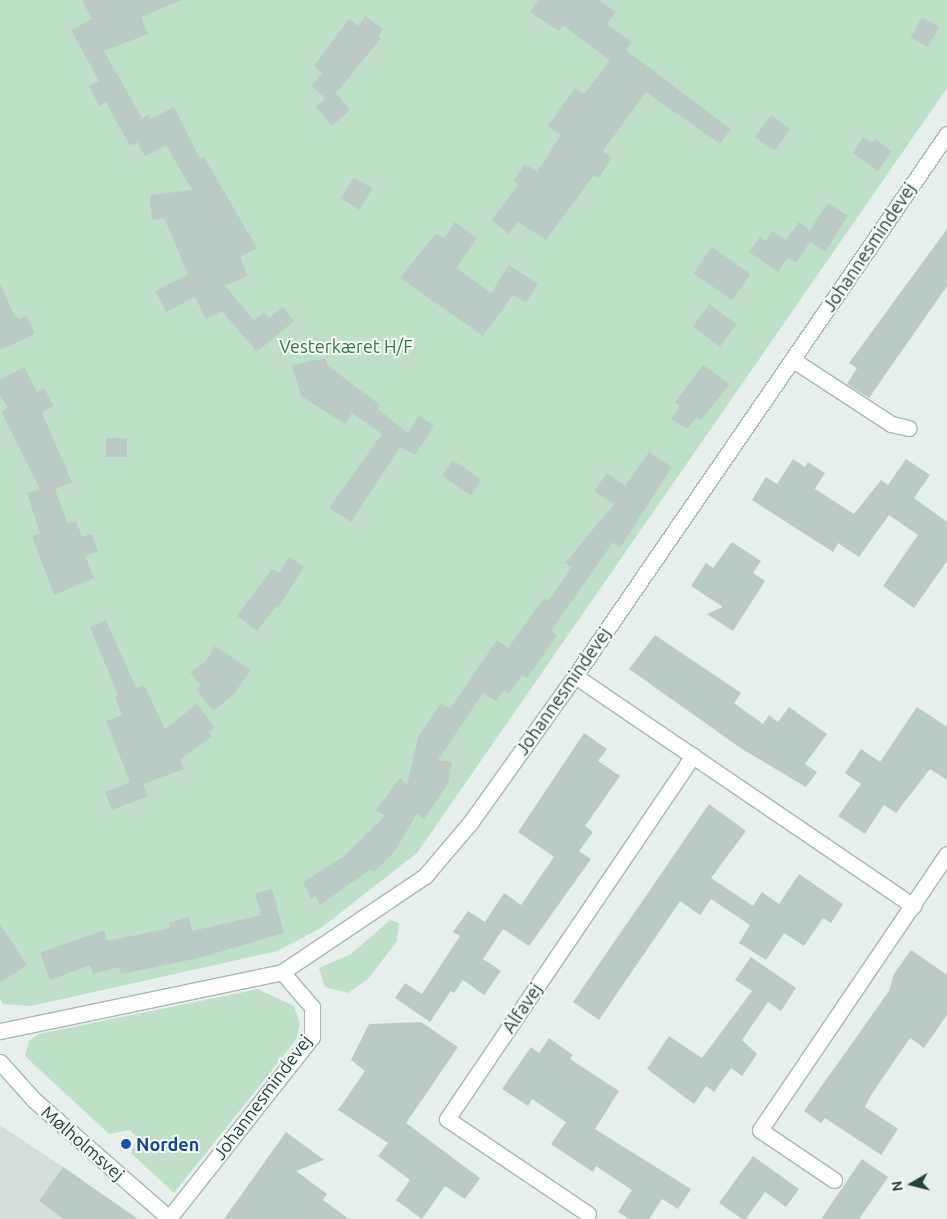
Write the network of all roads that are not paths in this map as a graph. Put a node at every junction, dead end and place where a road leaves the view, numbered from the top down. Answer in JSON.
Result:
{"nodes":[{"id":1,"x":947,"y":134,"type":"edge"},
{"id":2,"x":793,"y":360,"type":"junction"},
{"id":3,"x":909,"y":428,"type":"dead end"},
{"id":4,"x":574,"y":676,"type":"junction"},
{"id":5,"x":693,"y":756,"type":"junction"},
{"id":6,"x":947,"y":854,"type":"edge"},
{"id":7,"x":912,"y":906,"type":"junction"},
{"id":8,"x":282,"y":972,"type":"junction"},
{"id":9,"x":0,"y":1031,"type":"edge"},
{"id":10,"x":0,"y":1062,"type":"edge"},
{"id":11,"x":834,"y":1180,"type":"dead end"},
{"id":12,"x":588,"y":1214,"type":"dead end"},
{"id":13,"x":169,"y":1218,"type":"edge"}],
"edges":[{"from":1,"to":2,"type":"street","name":"Johannesmindevej"},
{"from":2,"to":3,"type":"street"},
{"from":2,"to":4,"type":"street","name":"Johannesmindevej"},
{"from":4,"to":5,"type":"street"},
{"from":4,"to":8,"type":"street","name":"Johannesmindevej"},
{"from":5,"to":7,"type":"street"},
{"from":5,"to":12,"type":"street","name":"Alfavej"},
{"from":6,"to":7,"type":"street"},
{"from":7,"to":11,"type":"street"},
{"from":8,"to":9,"type":"street","name":"Johannesmindevej"},
{"from":8,"to":13,"type":"street","name":"Johannesmindevej"},
{"from":10,"to":13,"type":"street","name":"Mølholmsvej"}]}
